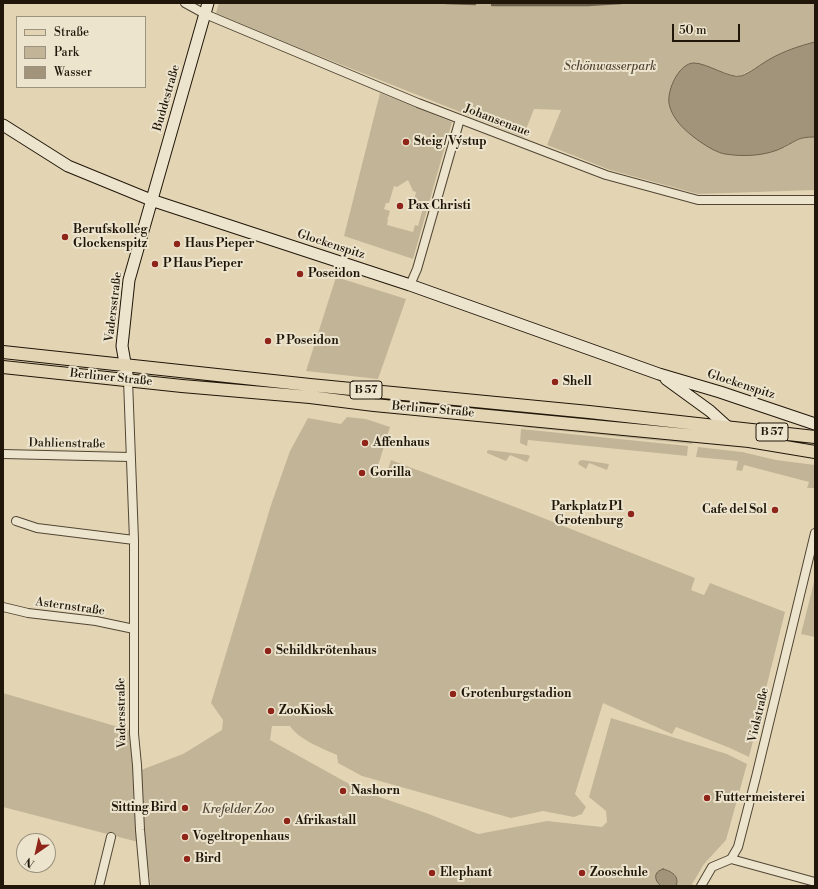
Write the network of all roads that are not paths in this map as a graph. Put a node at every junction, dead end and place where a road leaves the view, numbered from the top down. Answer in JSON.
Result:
{"nodes":[{"id":1,"x":185,"y":3,"type":"edge"},
{"id":2,"x":208,"y":3,"type":"edge"},
{"id":3,"x":205,"y":14,"type":"junction"},
{"id":4,"x":460,"y":119,"type":"junction"},
{"id":5,"x":3,"y":125,"type":"edge"},
{"id":6,"x":151,"y":200,"type":"junction"},
{"id":7,"x":815,"y":200,"type":"edge"},
{"id":8,"x":410,"y":285,"type":"junction"},
{"id":9,"x":3,"y":352,"type":"edge"},
{"id":10,"x":125,"y":365,"type":"junction"},
{"id":11,"x":3,"y":367,"type":"edge"},
{"id":12,"x":659,"y":374,"type":"junction"},
{"id":13,"x":128,"y":380,"type":"junction"},
{"id":14,"x":815,"y":424,"type":"edge"},
{"id":15,"x":728,"y":428,"type":"junction"},
{"id":16,"x":815,"y":437,"type":"edge"},
{"id":17,"x":749,"y":441,"type":"junction"},
{"id":18,"x":815,"y":452,"type":"edge"},
{"id":19,"x":3,"y":454,"type":"edge"},
{"id":20,"x":130,"y":457,"type":"junction"},
{"id":21,"x":16,"y":521,"type":"dead end"},
{"id":22,"x":815,"y":533,"type":"edge"},
{"id":23,"x":134,"y":540,"type":"junction"},
{"id":24,"x":3,"y":608,"type":"edge"},
{"id":25,"x":134,"y":629,"type":"junction"},
{"id":26,"x":111,"y":837,"type":"dead end"},
{"id":27,"x":731,"y":859,"type":"junction"},
{"id":28,"x":815,"y":882,"type":"edge"},
{"id":29,"x":99,"y":886,"type":"edge"},
{"id":30,"x":145,"y":886,"type":"edge"},
{"id":31,"x":701,"y":886,"type":"edge"}],
"edges":[{"from":1,"to":3,"type":"street","name":"Johansenaue"},
{"from":2,"to":3,"type":"main road","name":"Buddestraße"},
{"from":3,"to":4,"type":"street","name":"Johansenaue"},
{"from":3,"to":6,"type":"main road","name":"Buddestraße"},
{"from":4,"to":7,"type":"street","name":"Johansenaue"},
{"from":4,"to":8,"type":"street"},
{"from":5,"to":6,"type":"main road","name":"Glockenspitz"},
{"from":6,"to":8,"type":"main road","name":"Glockenspitz"},
{"from":6,"to":10,"type":"main road","name":"Vadersstraße"},
{"from":8,"to":12,"type":"main road","name":"Glockenspitz"},
{"from":9,"to":10,"type":"main road","name":"Berliner Straße","number":"B 57"},
{"from":10,"to":13,"type":"main road","name":"Vadersstraße"},
{"from":10,"to":15,"type":"main road","name":"Berliner Straße","number":"B 57"},
{"from":11,"to":13,"type":"main road","name":"Berliner Straße","number":"B 57"},
{"from":12,"to":14,"type":"main road","name":"Glockenspitz"},
{"from":12,"to":15,"type":"main road","name":"Glockenspitz"},
{"from":13,"to":17,"type":"main road","name":"Berliner Straße","number":"B 57"},
{"from":13,"to":20,"type":"street","name":"Vadersstraße"},
{"from":15,"to":16,"type":"main road","name":"Berliner Straße","number":"B 57"},
{"from":15,"to":17,"type":"main road","name":"Glockenspitz"},
{"from":17,"to":18,"type":"main road","name":"Berliner Straße","number":"B 57"},
{"from":19,"to":20,"type":"street","name":"Dahlienstraße"},
{"from":20,"to":23,"type":"street","name":"Vadersstraße"},
{"from":21,"to":23,"type":"street"},
{"from":22,"to":27,"type":"street","name":"Violstraße"},
{"from":23,"to":25,"type":"street","name":"Vadersstraße"},
{"from":24,"to":25,"type":"street","name":"Asternstraße"},
{"from":25,"to":30,"type":"street","name":"Vadersstraße"},
{"from":26,"to":29,"type":"street"},
{"from":27,"to":28,"type":"street"},
{"from":27,"to":31,"type":"street"}]}
